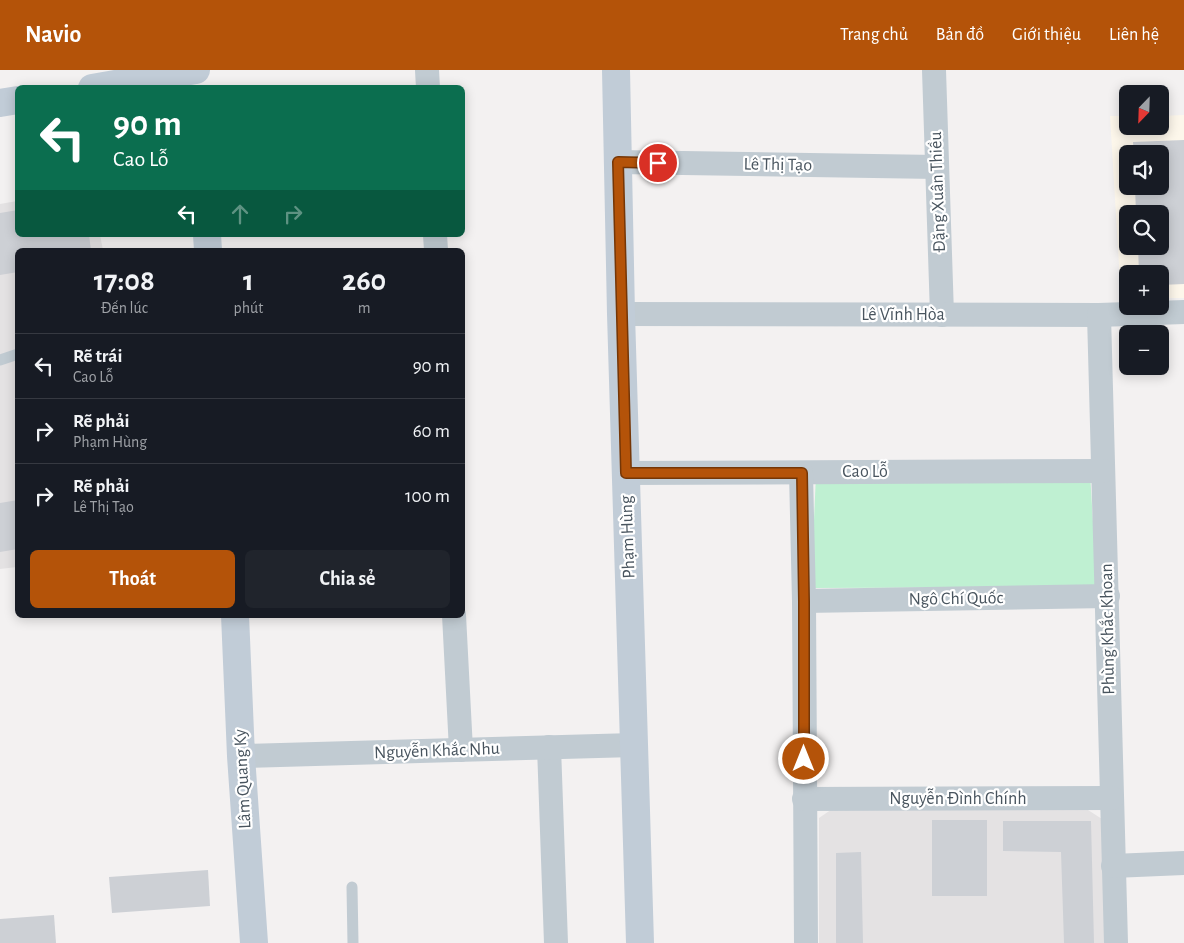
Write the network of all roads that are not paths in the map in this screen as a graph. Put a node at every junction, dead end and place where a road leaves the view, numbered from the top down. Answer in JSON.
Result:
{"nodes":[{"id":1,"x":195,"y":70,"type":"edge"},
{"id":2,"x":427,"y":70,"type":"edge"},
{"id":3,"x":616,"y":70,"type":"edge"},
{"id":4,"x":934,"y":70,"type":"edge"},
{"id":5,"x":109,"y":85,"type":"edge"},
{"id":6,"x":196,"y":85,"type":"edge"},
{"id":7,"x":428,"y":85,"type":"edge"},
{"id":8,"x":15,"y":100,"type":"edge"},
{"id":9,"x":0,"y":103,"type":"edge"},
{"id":10,"x":618,"y":162,"type":"junction"},
{"id":11,"x":937,"y":167,"type":"junction"},
{"id":12,"x":1184,"y":312,"type":"edge"},
{"id":13,"x":621,"y":314,"type":"junction"},
{"id":14,"x":942,"y":315,"type":"junction"},
{"id":15,"x":1099,"y":315,"type":"junction"},
{"id":16,"x":15,"y":355,"type":"edge"},
{"id":17,"x":0,"y":360,"type":"edge"},
{"id":18,"x":1103,"y":471,"type":"junction"},
{"id":19,"x":626,"y":473,"type":"junction"},
{"id":20,"x":802,"y":473,"type":"junction"},
{"id":21,"x":1108,"y":596,"type":"junction"},
{"id":22,"x":804,"y":601,"type":"junction"},
{"id":23,"x":235,"y":618,"type":"edge"},
{"id":24,"x":454,"y":618,"type":"edge"},
{"id":25,"x":634,"y":746,"type":"junction"},
{"id":26,"x":549,"y":748,"type":"junction"},
{"id":27,"x":461,"y":750,"type":"junction"},
{"id":28,"x":240,"y":756,"type":"junction"},
{"id":29,"x":1112,"y":798,"type":"junction"},
{"id":30,"x":804,"y":799,"type":"junction"},
{"id":31,"x":1184,"y":863,"type":"edge"},
{"id":32,"x":1114,"y":866,"type":"junction"},
{"id":33,"x":352,"y":887,"type":"dead end"},
{"id":34,"x":254,"y":943,"type":"edge"},
{"id":35,"x":353,"y":943,"type":"edge"},
{"id":36,"x":556,"y":943,"type":"edge"},
{"id":37,"x":640,"y":943,"type":"edge"},
{"id":38,"x":806,"y":943,"type":"edge"},
{"id":39,"x":1116,"y":943,"type":"edge"}],
"edges":[{"from":1,"to":5,"type":"street"},
{"from":1,"to":6,"type":"street"},
{"from":2,"to":7,"type":"street"},
{"from":3,"to":10,"type":"street","name":"Phạm Hùng"},
{"from":4,"to":11,"type":"street","name":"Đặng Xuân Thiều"},
{"from":8,"to":9,"type":"street"},
{"from":10,"to":11,"type":"street","name":"Lê Thị Tạo"},
{"from":10,"to":13,"type":"street","name":"Phạm Hùng"},
{"from":11,"to":14,"type":"street","name":"Đặng Xuân Thiều"},
{"from":12,"to":15,"type":"street","name":"Lê Vĩnh Hòa"},
{"from":13,"to":14,"type":"street","name":"Lê Vĩnh Hòa"},
{"from":13,"to":19,"type":"street","name":"Phạm Hùng"},
{"from":14,"to":15,"type":"street","name":"Lê Vĩnh Hòa"},
{"from":15,"to":18,"type":"street","name":"Phùng Khắc Khoan"},
{"from":16,"to":17,"type":"lane"},
{"from":18,"to":20,"type":"street","name":"Cao Lỗ"},
{"from":18,"to":21,"type":"street","name":"Phùng Khắc Khoan"},
{"from":19,"to":20,"type":"street","name":"Cao Lỗ"},
{"from":19,"to":25,"type":"street","name":"Phạm Hùng"},
{"from":20,"to":22,"type":"street"},
{"from":21,"to":22,"type":"street","name":"Ngô Chí Quốc"},
{"from":21,"to":29,"type":"street","name":"Phùng Khắc Khoan"},
{"from":22,"to":30,"type":"street"},
{"from":23,"to":28,"type":"street","name":"Lâm Quang Ky"},
{"from":24,"to":27,"type":"street"},
{"from":25,"to":26,"type":"street","name":"Nguyễn Khắc Nhu"},
{"from":25,"to":37,"type":"street","name":"Phạm Hùng"},
{"from":26,"to":27,"type":"street","name":"Nguyễn Khắc Nhu"},
{"from":26,"to":36,"type":"street"},
{"from":27,"to":28,"type":"street","name":"Nguyễn Khắc Nhu"},
{"from":28,"to":34,"type":"street","name":"Lâm Quang Ky"},
{"from":29,"to":30,"type":"street","name":"Nguyễn Đình Chính"},
{"from":29,"to":32,"type":"street","name":"Phùng Khắc Khoan"},
{"from":30,"to":38,"type":"street"},
{"from":31,"to":32,"type":"street"},
{"from":32,"to":39,"type":"street","name":"Phùng Khắc Khoan"},
{"from":33,"to":35,"type":"lane"}]}
